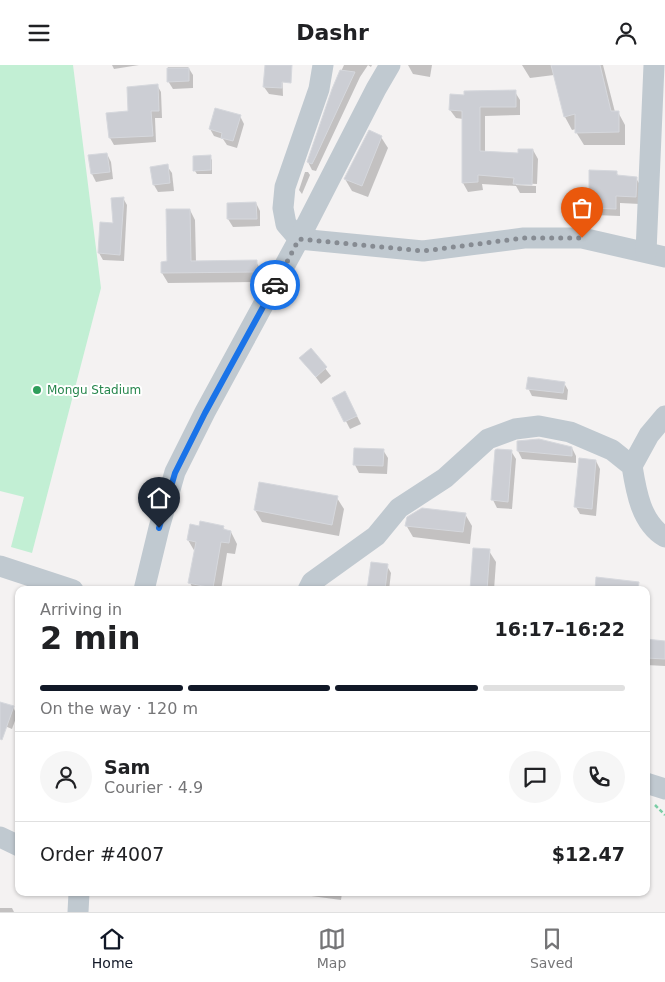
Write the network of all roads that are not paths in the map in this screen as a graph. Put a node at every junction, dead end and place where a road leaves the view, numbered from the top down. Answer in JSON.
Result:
{"nodes":[{"id":1,"x":323,"y":65,"type":"edge"},
{"id":2,"x":390,"y":65,"type":"edge"},
{"id":3,"x":654,"y":65,"type":"edge"},
{"id":4,"x":299,"y":239,"type":"junction"},
{"id":5,"x":656,"y":254,"type":"edge"},
{"id":6,"x":665,"y":416,"type":"edge"},
{"id":7,"x":632,"y":466,"type":"junction"},
{"id":8,"x":665,"y":537,"type":"edge"},
{"id":9,"x":0,"y":566,"type":"edge"},
{"id":10,"x":60,"y":586,"type":"edge"},
{"id":11,"x":145,"y":586,"type":"edge"},
{"id":12,"x":310,"y":586,"type":"edge"},
{"id":13,"x":650,"y":784,"type":"edge"},
{"id":14,"x":665,"y":789,"type":"edge"},
{"id":15,"x":0,"y":837,"type":"edge"},
{"id":16,"x":15,"y":844,"type":"edge"},
{"id":17,"x":79,"y":896,"type":"edge"},
{"id":18,"x":78,"y":912,"type":"edge"}],
"edges":[{"from":1,"to":4,"type":"street"},
{"from":2,"to":4,"type":"street"},
{"from":3,"to":5,"type":"street"},
{"from":4,"to":5,"type":"street"},
{"from":4,"to":11,"type":"street"},
{"from":6,"to":7,"type":"street"},
{"from":7,"to":8,"type":"street"},
{"from":7,"to":12,"type":"street"},
{"from":9,"to":10,"type":"street"},
{"from":13,"to":14,"type":"street"},
{"from":15,"to":16,"type":"street"},
{"from":17,"to":18,"type":"street"}]}
